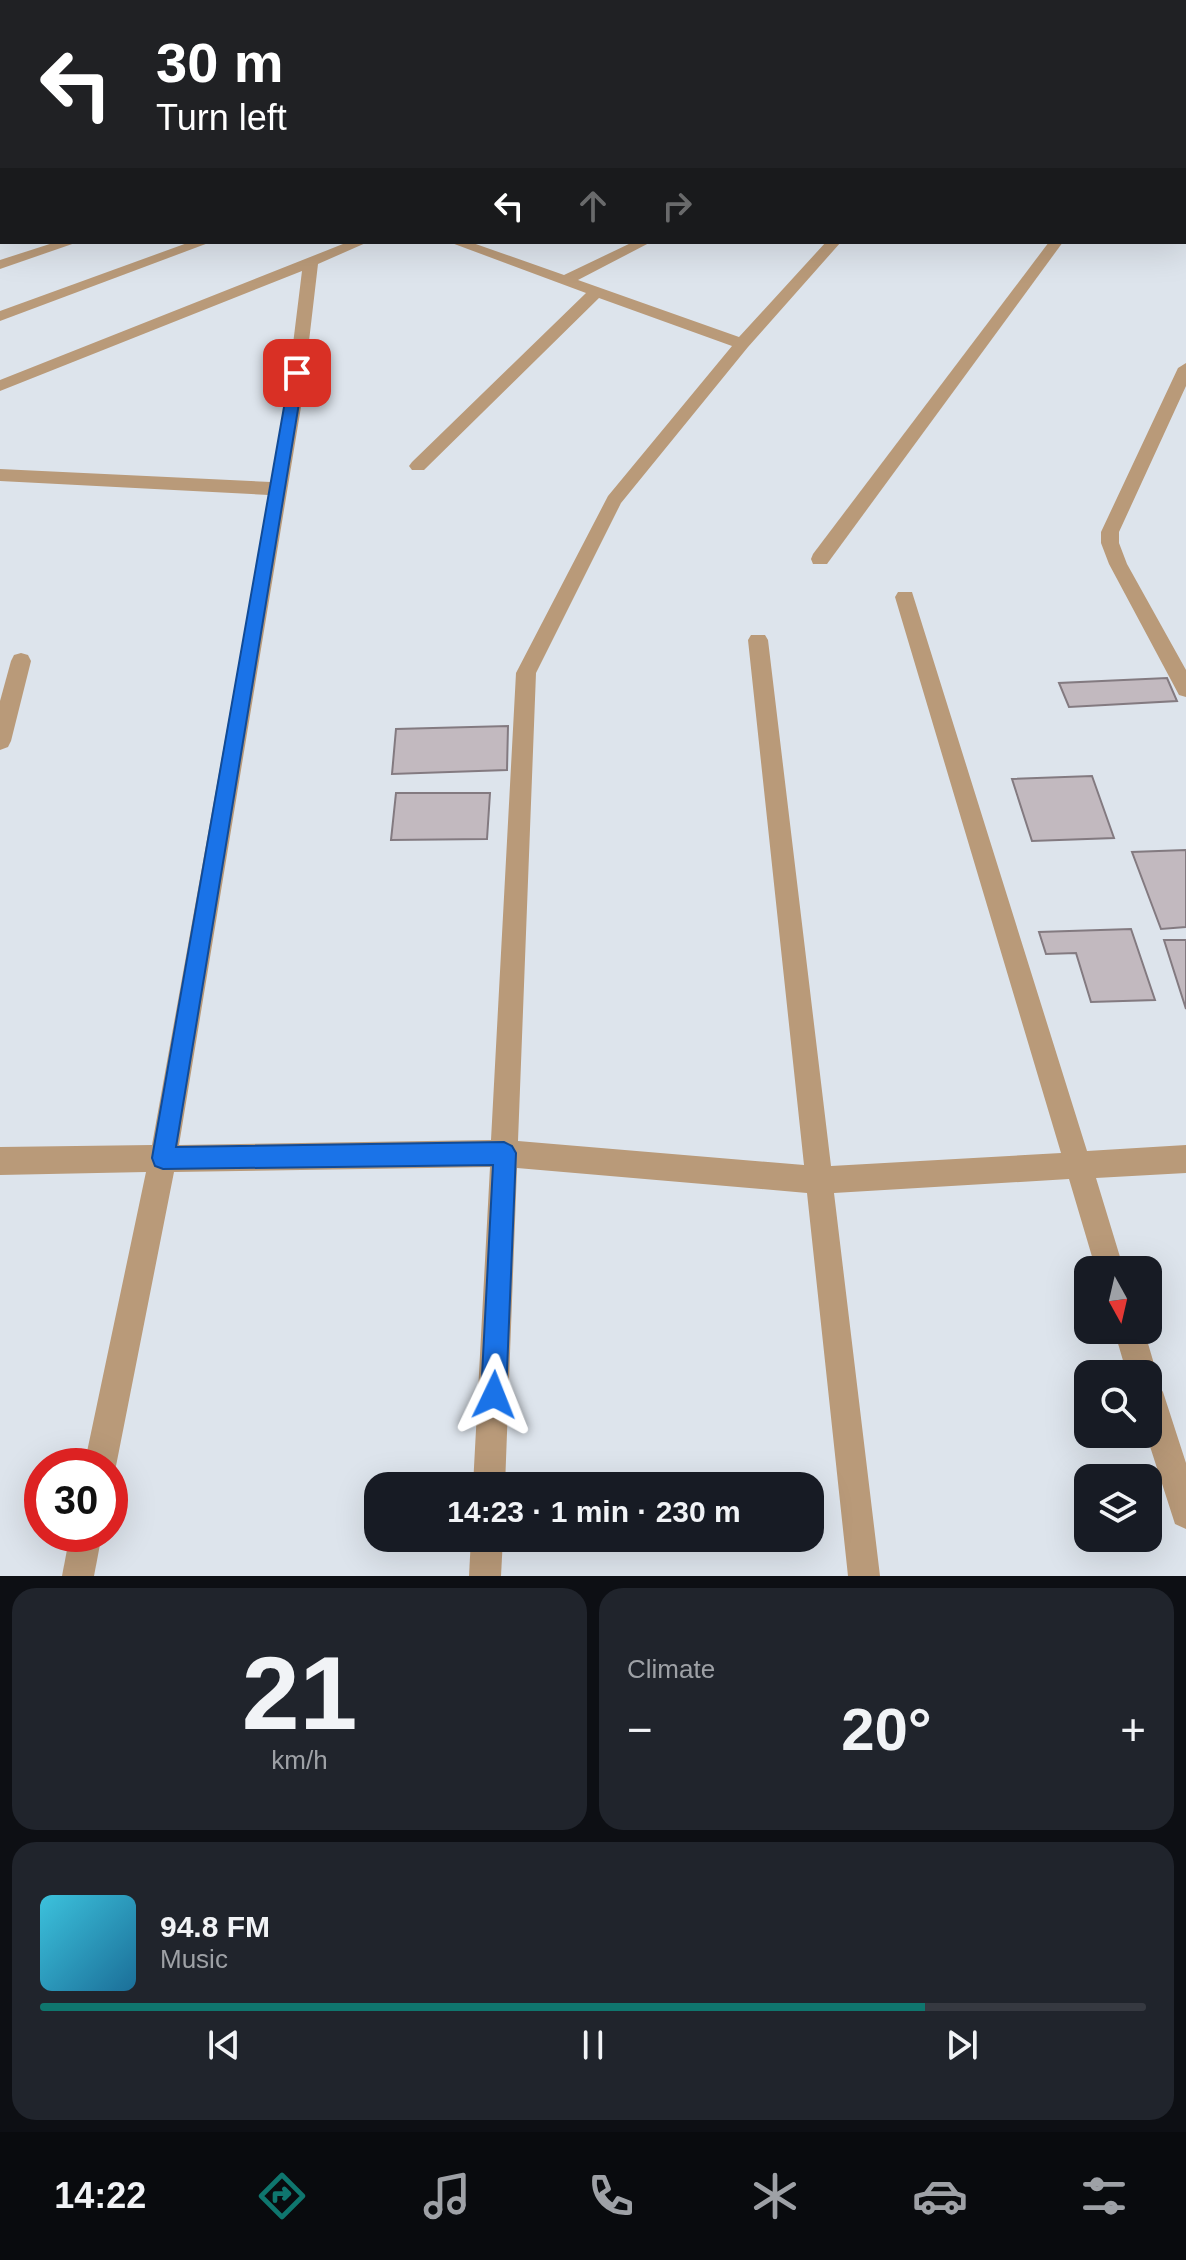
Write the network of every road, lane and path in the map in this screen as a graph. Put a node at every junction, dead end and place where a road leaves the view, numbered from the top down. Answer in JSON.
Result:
{"nodes":[{"id":1,"x":15,"y":244,"type":"edge"},
{"id":2,"x":65,"y":244,"type":"edge"},
{"id":3,"x":198,"y":244,"type":"edge"},
{"id":4,"x":354,"y":244,"type":"edge"},
{"id":5,"x":462,"y":244,"type":"edge"},
{"id":6,"x":640,"y":244,"type":"edge"},
{"id":7,"x":832,"y":244,"type":"edge"},
{"id":8,"x":1054,"y":245,"type":"edge"},
{"id":9,"x":316,"y":254,"type":"edge"},
{"id":10,"x":26,"y":256,"type":"junction"},
{"id":11,"x":0,"y":265,"type":"edge"},
{"id":12,"x":564,"y":281,"type":"junction"},
{"id":13,"x":596,"y":292,"type":"junction"},
{"id":14,"x":0,"y":316,"type":"edge"},
{"id":15,"x":742,"y":344,"type":"junction"},
{"id":16,"x":1186,"y":368,"type":"edge"},
{"id":17,"x":2,"y":380,"type":"edge"},
{"id":18,"x":418,"y":466,"type":"dead end"},
{"id":19,"x":0,"y":475,"type":"edge"},
{"id":20,"x":278,"y":489,"type":"junction"},
{"id":21,"x":820,"y":559,"type":"dead end"},
{"id":22,"x":905,"y":597,"type":"dead end"},
{"id":23,"x":758,"y":640,"type":"dead end"},
{"id":24,"x":21,"y":661,"type":"dead end"},
{"id":25,"x":1186,"y":689,"type":"edge"},
{"id":26,"x":0,"y":741,"type":"edge"},
{"id":27,"x":504,"y":1153,"type":"junction"},
{"id":28,"x":163,"y":1158,"type":"junction"},
{"id":29,"x":1186,"y":1159,"type":"edge"},
{"id":30,"x":0,"y":1161,"type":"edge"},
{"id":31,"x":1077,"y":1165,"type":"junction"},
{"id":32,"x":819,"y":1180,"type":"junction"},
{"id":33,"x":1106,"y":1256,"type":"edge"},
{"id":34,"x":1162,"y":1437,"type":"edge"},
{"id":35,"x":104,"y":1448,"type":"edge"},
{"id":36,"x":490,"y":1472,"type":"edge"},
{"id":37,"x":1186,"y":1513,"type":"edge"},
{"id":38,"x":83,"y":1552,"type":"edge"},
{"id":39,"x":486,"y":1552,"type":"edge"},
{"id":40,"x":78,"y":1576,"type":"edge"},
{"id":41,"x":485,"y":1576,"type":"edge"},
{"id":42,"x":864,"y":1576,"type":"edge"}],
"edges":[{"from":1,"to":10,"type":"street"},
{"from":2,"to":10,"type":"street"},
{"from":3,"to":14,"type":"street"},
{"from":4,"to":9,"type":"street"},
{"from":5,"to":12,"type":"street"},
{"from":6,"to":12,"type":"street"},
{"from":7,"to":15,"type":"street"},
{"from":8,"to":21,"type":"street"},
{"from":9,"to":17,"type":"street"},
{"from":9,"to":20,"type":"street"},
{"from":10,"to":11,"type":"street"},
{"from":12,"to":13,"type":"street"},
{"from":13,"to":15,"type":"street"},
{"from":13,"to":18,"type":"street"},
{"from":15,"to":27,"type":"street"},
{"from":16,"to":25,"type":"street"},
{"from":19,"to":20,"type":"street"},
{"from":20,"to":28,"type":"street"},
{"from":22,"to":31,"type":"street"},
{"from":23,"to":32,"type":"street"},
{"from":24,"to":26,"type":"street"},
{"from":27,"to":28,"type":"street"},
{"from":27,"to":32,"type":"street"},
{"from":27,"to":36,"type":"street"},
{"from":28,"to":30,"type":"street"},
{"from":28,"to":35,"type":"street"},
{"from":29,"to":31,"type":"street"},
{"from":31,"to":32,"type":"street"},
{"from":31,"to":33,"type":"street"},
{"from":32,"to":42,"type":"street"},
{"from":34,"to":37,"type":"street"},
{"from":38,"to":40,"type":"street"},
{"from":39,"to":41,"type":"street"}]}
